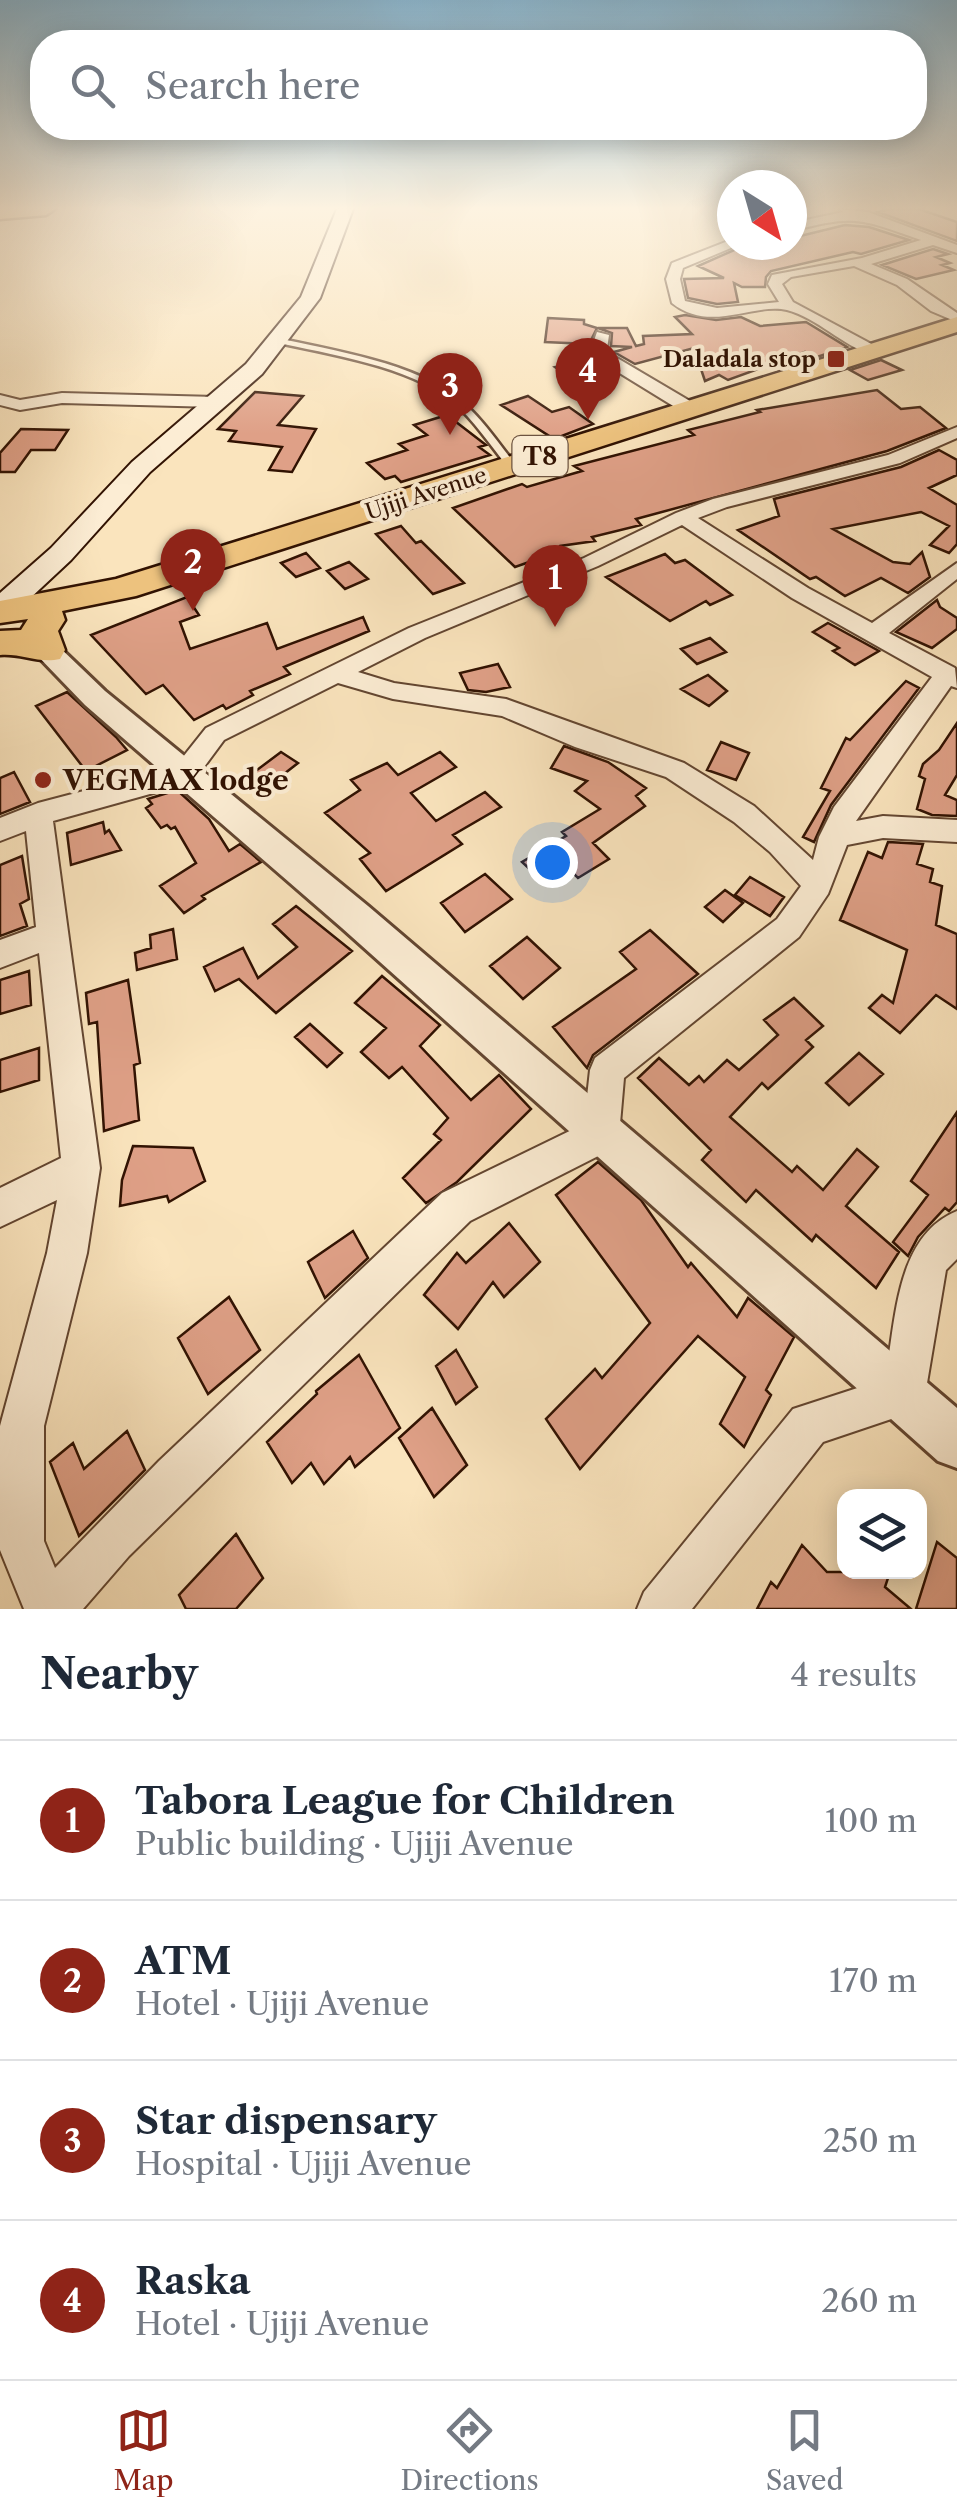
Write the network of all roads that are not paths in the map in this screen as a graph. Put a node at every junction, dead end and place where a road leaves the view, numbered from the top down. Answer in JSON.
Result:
{"nodes":[{"id":1,"x":315,"y":284,"type":"edge"},
{"id":2,"x":674,"y":284,"type":"edge"},
{"id":3,"x":778,"y":284,"type":"edge"},
{"id":4,"x":905,"y":284,"type":"edge"},
{"id":5,"x":788,"y":304,"type":"junction"},
{"id":6,"x":957,"y":321,"type":"edge"},
{"id":7,"x":602,"y":335,"type":"dead end"},
{"id":8,"x":277,"y":340,"type":"junction"},
{"id":9,"x":872,"y":350,"type":"junction"},
{"id":10,"x":216,"y":402,"type":"junction"},
{"id":11,"x":2,"y":403,"type":"edge"},
{"id":12,"x":690,"y":408,"type":"junction"},
{"id":13,"x":957,"y":432,"type":"edge"},
{"id":14,"x":512,"y":466,"type":"junction"},
{"id":15,"x":683,"y":517,"type":"junction"},
{"id":16,"x":955,"y":573,"type":"edge"},
{"id":17,"x":25,"y":620,"type":"edge"},
{"id":18,"x":872,"y":635,"type":"junction"},
{"id":19,"x":0,"y":644,"type":"edge"},
{"id":20,"x":334,"y":673,"type":"junction"},
{"id":21,"x":952,"y":677,"type":"edge"},
{"id":22,"x":184,"y":775,"type":"junction"},
{"id":23,"x":38,"y":814,"type":"junction"},
{"id":24,"x":0,"y":830,"type":"edge"},
{"id":25,"x":957,"y":831,"type":"edge"},
{"id":26,"x":834,"y":837,"type":"junction"},
{"id":27,"x":818,"y":886,"type":"junction"},
{"id":28,"x":54,"y":934,"type":"junction"},
{"id":29,"x":0,"y":954,"type":"edge"},
{"id":30,"x":602,"y":1135,"type":"junction"},
{"id":31,"x":81,"y":1168,"type":"junction"},
{"id":32,"x":0,"y":1208,"type":"edge"},
{"id":33,"x":957,"y":1230,"type":"edge"},
{"id":34,"x":903,"y":1395,"type":"junction"},
{"id":35,"x":957,"y":1442,"type":"edge"},
{"id":36,"x":50,"y":1609,"type":"edge"},
{"id":37,"x":661,"y":1609,"type":"edge"}],
"edges":[{"from":1,"to":8,"type":"main road"},
{"from":2,"to":5,"type":"street"},
{"from":3,"to":5,"type":"street"},
{"from":4,"to":6,"type":"street"},
{"from":5,"to":9,"type":"street"},
{"from":6,"to":9,"type":"highway","name":"Ujiji Avenue","number":"T8"},
{"from":7,"to":12,"type":"street"},
{"from":8,"to":10,"type":"main road"},
{"from":8,"to":14,"type":"lane"},
{"from":9,"to":12,"type":"highway","name":"Ujiji Avenue","number":"T8"},
{"from":10,"to":11,"type":"street"},
{"from":10,"to":17,"type":"main road"},
{"from":12,"to":14,"type":"highway","name":"Ujiji Avenue","number":"T8"},
{"from":13,"to":15,"type":"street"},
{"from":14,"to":17,"type":"highway","name":"Ujiji Avenue","number":"T8"},
{"from":15,"to":18,"type":"street"},
{"from":15,"to":20,"type":"street"},
{"from":16,"to":18,"type":"street"},
{"from":17,"to":19,"type":"highway"},
{"from":17,"to":22,"type":"street"},
{"from":18,"to":21,"type":"street"},
{"from":20,"to":22,"type":"street"},
{"from":20,"to":27,"type":"street"},
{"from":21,"to":26,"type":"street"},
{"from":22,"to":23,"type":"street"},
{"from":22,"to":30,"type":"street"},
{"from":23,"to":24,"type":"street"},
{"from":23,"to":28,"type":"street"},
{"from":25,"to":26,"type":"street"},
{"from":26,"to":27,"type":"street"},
{"from":27,"to":30,"type":"street"},
{"from":28,"to":29,"type":"street"},
{"from":28,"to":31,"type":"street"},
{"from":30,"to":34,"type":"street"},
{"from":30,"to":36,"type":"street"},
{"from":31,"to":32,"type":"street"},
{"from":31,"to":36,"type":"street"},
{"from":33,"to":34,"type":"street"},
{"from":34,"to":35,"type":"street"},
{"from":34,"to":37,"type":"street"}]}
